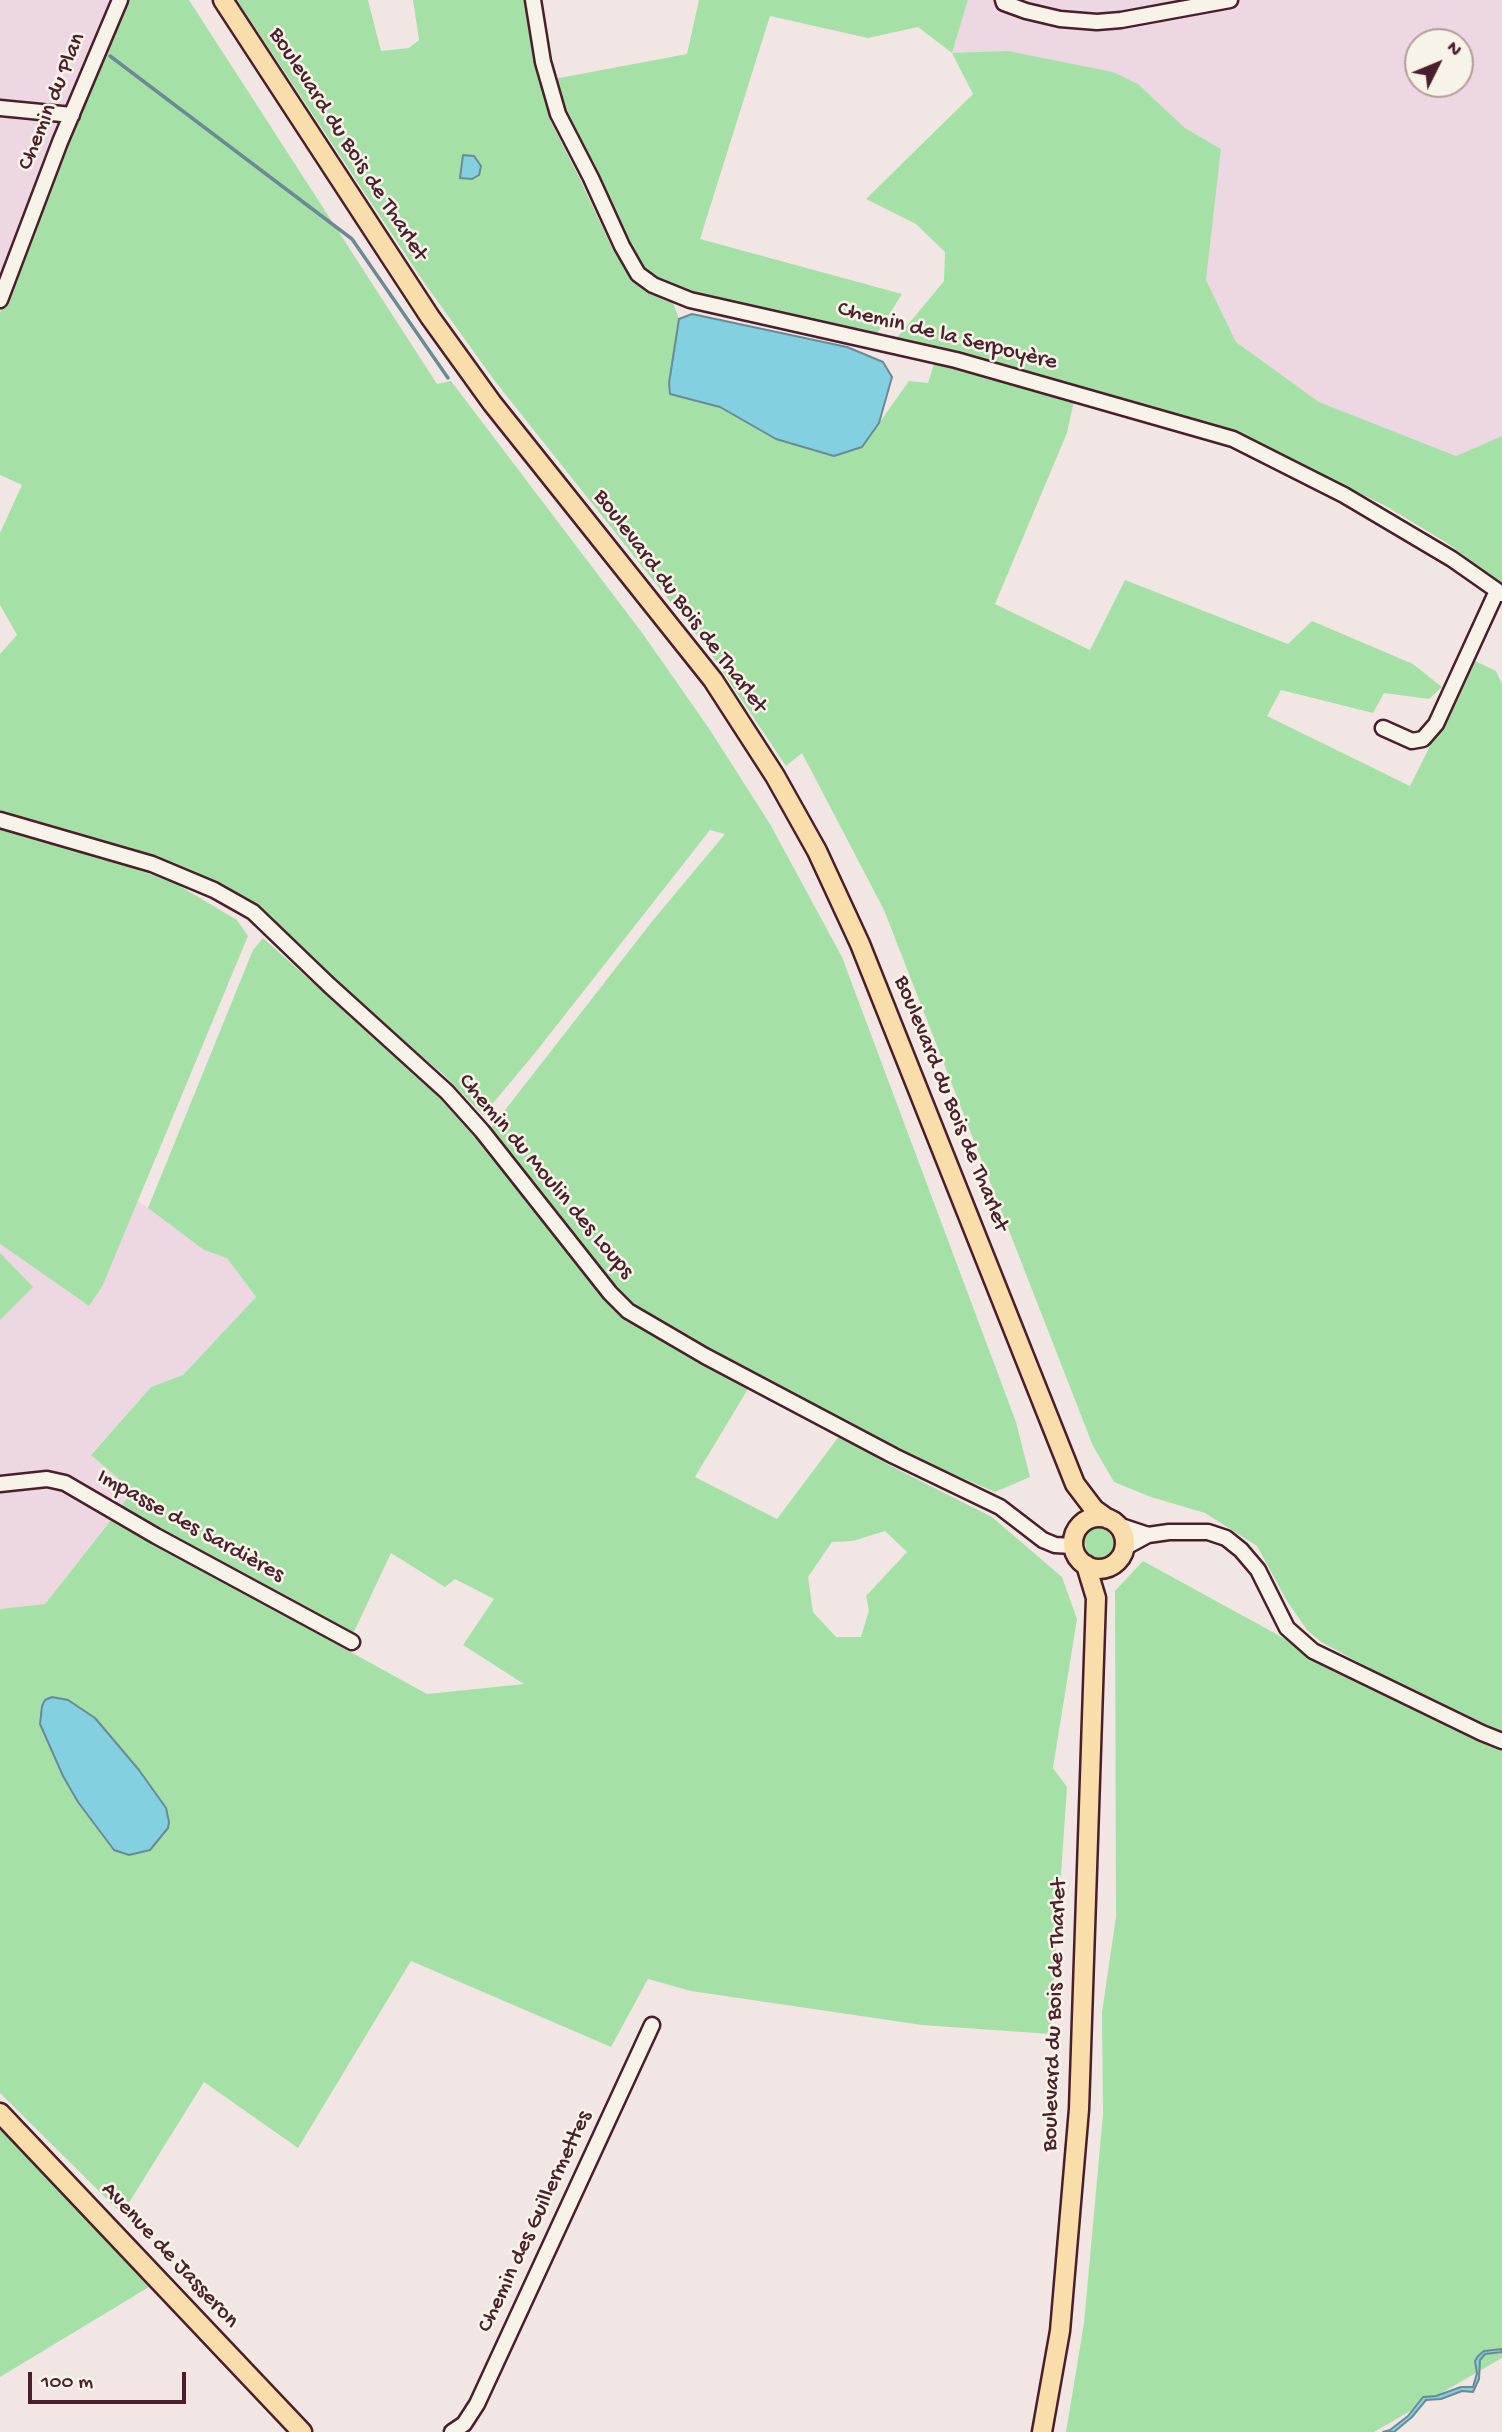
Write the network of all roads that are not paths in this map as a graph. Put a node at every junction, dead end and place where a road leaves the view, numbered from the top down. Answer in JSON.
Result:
{"nodes":[{"id":1,"x":120,"y":0,"type":"edge"},
{"id":2,"x":223,"y":0,"type":"edge"},
{"id":3,"x":533,"y":0,"type":"edge"},
{"id":4,"x":1230,"y":0,"type":"edge"},
{"id":5,"x":1003,"y":1,"type":"edge"},
{"id":6,"x":0,"y":107,"type":"edge"},
{"id":7,"x":72,"y":115,"type":"junction"},
{"id":8,"x":0,"y":300,"type":"edge"},
{"id":9,"x":1500,"y":593,"type":"edge"},
{"id":10,"x":1383,"y":728,"type":"dead end"},
{"id":11,"x":0,"y":820,"type":"edge"},
{"id":12,"x":0,"y":1484,"type":"edge"},
{"id":13,"x":1075,"y":1484,"type":"junction"},
{"id":14,"x":1113,"y":1522,"type":"junction"},
{"id":15,"x":1079,"y":1527,"type":"junction"},
{"id":16,"x":1148,"y":1535,"type":"junction"},
{"id":17,"x":1073,"y":1546,"type":"junction"},
{"id":18,"x":1124,"y":1548,"type":"junction"},
{"id":19,"x":1086,"y":1566,"type":"junction"},
{"id":20,"x":1110,"y":1566,"type":"junction"},
{"id":21,"x":1096,"y":1598,"type":"junction"},
{"id":22,"x":352,"y":1642,"type":"dead end"},
{"id":23,"x":1502,"y":1741,"type":"edge"},
{"id":24,"x":652,"y":2025,"type":"dead end"},
{"id":25,"x":0,"y":2113,"type":"edge"},
{"id":26,"x":302,"y":2432,"type":"edge"},
{"id":27,"x":452,"y":2432,"type":"edge"},
{"id":28,"x":1042,"y":2432,"type":"edge"}],
"edges":[{"from":1,"to":7,"type":"street","name":"Chemin du Plan"},
{"from":2,"to":13,"type":"main road","name":"Boulevard du Bois de Tharlet"},
{"from":3,"to":9,"type":"street","name":"Chemin de la Serpoyère"},
{"from":4,"to":5,"type":"street"},
{"from":6,"to":7,"type":"street"},
{"from":7,"to":8,"type":"street","name":"Chemin du Plan"},
{"from":9,"to":10,"type":"street"},
{"from":11,"to":17,"type":"street","name":"Chemin du Moulin des Loups"},
{"from":12,"to":22,"type":"street","name":"Impasse des Sardières"},
{"from":13,"to":14,"type":"main road","name":"Boulevard du Bois de Tharlet"},
{"from":13,"to":15,"type":"main road","name":"Boulevard du Bois de Tharlet"},
{"from":14,"to":15,"type":"main road"},
{"from":14,"to":16,"type":"street"},
{"from":14,"to":18,"type":"main road"},
{"from":15,"to":17,"type":"main road"},
{"from":16,"to":18,"type":"street"},
{"from":16,"to":23,"type":"street"},
{"from":17,"to":19,"type":"main road"},
{"from":18,"to":20,"type":"main road"},
{"from":19,"to":20,"type":"main road"},
{"from":19,"to":21,"type":"main road","name":"Boulevard du Bois de Tharlet"},
{"from":20,"to":21,"type":"main road","name":"Boulevard du Bois de Tharlet"},
{"from":21,"to":28,"type":"main road","name":"Boulevard du Bois de Tharlet"},
{"from":24,"to":27,"type":"street","name":"Chemin des Guillermettes"},
{"from":25,"to":26,"type":"main road","name":"Avenue de Jasseron"}]}
